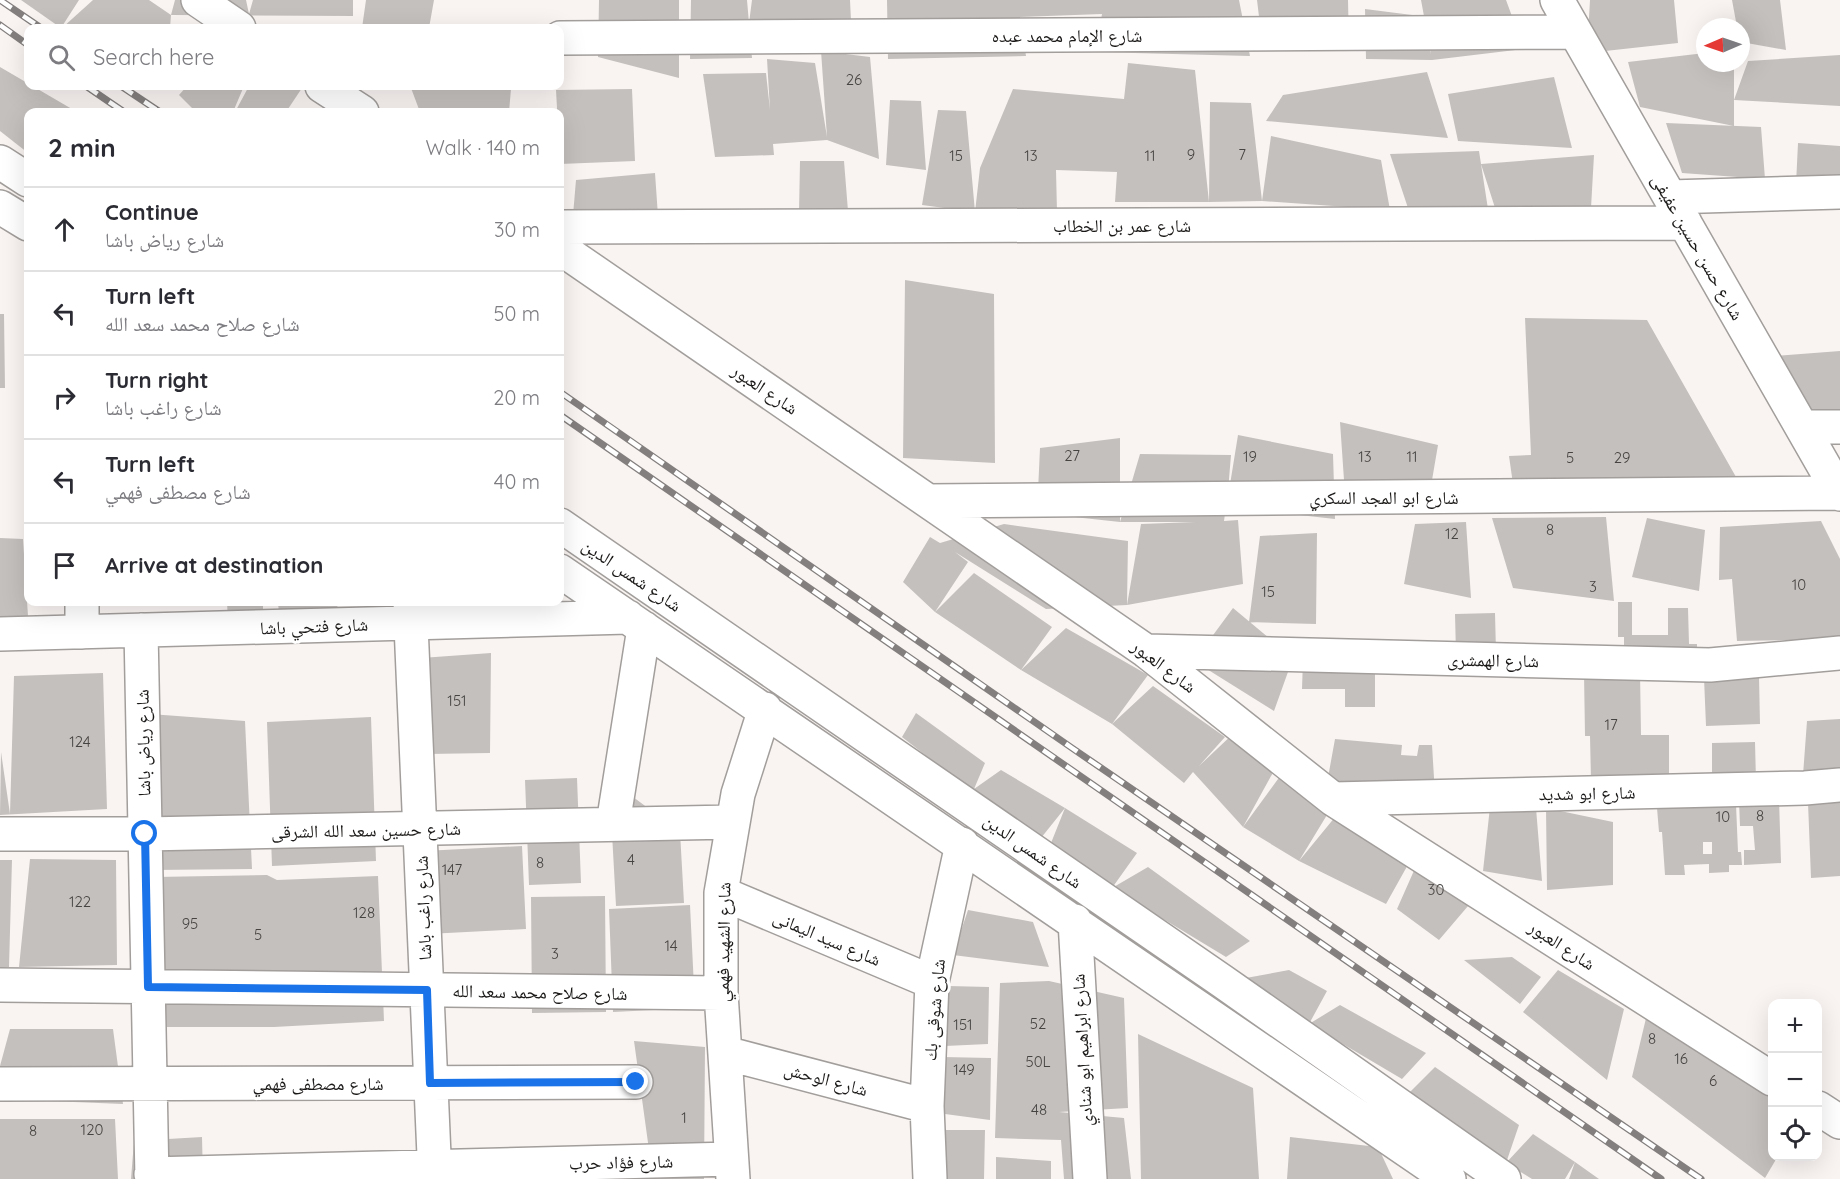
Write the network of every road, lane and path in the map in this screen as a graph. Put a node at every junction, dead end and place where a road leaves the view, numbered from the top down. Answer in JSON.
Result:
{"nodes":[{"id":1,"x":198,"y":0,"type":"edge"},
{"id":2,"x":1557,"y":0,"type":"edge"},
{"id":3,"x":233,"y":24,"type":"edge"},
{"id":4,"x":1575,"y":32,"type":"junction"},
{"id":5,"x":564,"y":38,"type":"edge"},
{"id":6,"x":328,"y":90,"type":"edge"},
{"id":7,"x":356,"y":108,"type":"edge"},
{"id":8,"x":0,"y":162,"type":"edge"},
{"id":9,"x":24,"y":177,"type":"edge"},
{"id":10,"x":1840,"y":192,"type":"edge"},
{"id":11,"x":0,"y":207,"type":"edge"},
{"id":12,"x":1677,"y":210,"type":"junction"},
{"id":13,"x":24,"y":222,"type":"edge"},
{"id":14,"x":564,"y":227,"type":"edge"},
{"id":15,"x":564,"y":251,"type":"edge"},
{"id":16,"x":1802,"y":427,"type":"junction"},
{"id":17,"x":1840,"y":427,"type":"edge"},
{"id":18,"x":1840,"y":494,"type":"edge"},
{"id":19,"x":928,"y":501,"type":"junction"},
{"id":20,"x":564,"y":528,"type":"edge"},
{"id":21,"x":564,"y":574,"type":"edge"},
{"id":22,"x":410,"y":612,"type":"edge"},
{"id":23,"x":82,"y":617,"type":"edge"},
{"id":24,"x":636,"y":622,"type":"junction"},
{"id":25,"x":141,"y":630,"type":"junction"},
{"id":26,"x":0,"y":634,"type":"edge"},
{"id":27,"x":1146,"y":651,"type":"junction"},
{"id":28,"x":1840,"y":653,"type":"edge"},
{"id":29,"x":765,"y":709,"type":"junction"},
{"id":30,"x":1840,"y":785,"type":"edge"},
{"id":31,"x":1333,"y":799,"type":"junction"},
{"id":32,"x":731,"y":822,"type":"junction"},
{"id":33,"x":613,"y":824,"type":"junction"},
{"id":34,"x":420,"y":828,"type":"junction"},
{"id":35,"x":0,"y":834,"type":"edge"},
{"id":36,"x":145,"y":834,"type":"junction"},
{"id":37,"x":962,"y":844,"type":"junction"},
{"id":38,"x":721,"y":893,"type":"junction"},
{"id":39,"x":1075,"y":921,"type":"junction"},
{"id":40,"x":932,"y":982,"type":"junction"},
{"id":41,"x":0,"y":985,"type":"edge"},
{"id":42,"x":148,"y":987,"type":"junction"},
{"id":43,"x":427,"y":990,"type":"junction"},
{"id":44,"x":721,"y":993,"type":"junction"},
{"id":45,"x":725,"y":1053,"type":"junction"},
{"id":46,"x":1768,"y":1076,"type":"edge"},
{"id":47,"x":636,"y":1082,"type":"dead end"},
{"id":48,"x":150,"y":1083,"type":"junction"},
{"id":49,"x":430,"y":1083,"type":"junction"},
{"id":50,"x":0,"y":1084,"type":"edge"},
{"id":51,"x":927,"y":1106,"type":"junction"},
{"id":52,"x":1822,"y":1111,"type":"edge"},
{"id":53,"x":1840,"y":1122,"type":"edge"},
{"id":54,"x":732,"y":1169,"type":"edge"},
{"id":55,"x":435,"y":1173,"type":"edge"},
{"id":56,"x":152,"y":1176,"type":"edge"},
{"id":57,"x":930,"y":1179,"type":"edge"},
{"id":58,"x":1090,"y":1179,"type":"edge"},
{"id":59,"x":1449,"y":1179,"type":"edge"},
{"id":60,"x":1504,"y":1179,"type":"edge"}],
"edges":[{"from":1,"to":3,"type":"street"},
{"from":2,"to":4,"type":"street","name":"شارع حسن حسين عفيفى"},
{"from":4,"to":5,"type":"street","name":"شارع الإمام محمد عبده"},
{"from":4,"to":12,"type":"street","name":"شارع حسن حسين عفيفى"},
{"from":6,"to":7,"type":"street"},
{"from":8,"to":9,"type":"street"},
{"from":10,"to":12,"type":"street","name":"شارع عمر بن الخطاب"},
{"from":11,"to":13,"type":"street"},
{"from":12,"to":14,"type":"street","name":"شارع عمر بن الخطاب"},
{"from":12,"to":16,"type":"street","name":"شارع حسن حسين عفيفى"},
{"from":15,"to":19,"type":"street","name":"شارع العبور"},
{"from":16,"to":17,"type":"street"},
{"from":16,"to":18,"type":"street","name":"شارع حسن حسين عفيفى"},
{"from":18,"to":19,"type":"street","name":"شارع ابو المجد السكري"},
{"from":19,"to":27,"type":"street","name":"شارع العبور"},
{"from":20,"to":60,"type":"street","name":"شارع شمس الدين"},
{"from":21,"to":24,"type":"street","name":"شارع شمس الدين"},
{"from":22,"to":24,"type":"street","name":"شارع فتحي باشا"},
{"from":22,"to":25,"type":"street","name":"شارع فتحي باشا"},
{"from":22,"to":34,"type":"street","name":"شارع راغب باشا"},
{"from":23,"to":25,"type":"street","name":"شارع فتحي باشا"},
{"from":23,"to":26,"type":"street","name":"شارع فتحي باشا"},
{"from":24,"to":29,"type":"street","name":"شارع شمس الدين"},
{"from":24,"to":33,"type":"street"},
{"from":25,"to":36,"type":"street","name":"شارع رياض باشا"},
{"from":27,"to":28,"type":"street","name":"شارع الهمشرى"},
{"from":27,"to":31,"type":"street","name":"شارع العبور"},
{"from":29,"to":32,"type":"street","name":"شارع الشهيد فهمي"},
{"from":29,"to":37,"type":"street","name":"شارع شمس الدين"},
{"from":30,"to":31,"type":"street","name":"شارع ابو شديد"},
{"from":31,"to":46,"type":"street","name":"شارع العبور"},
{"from":32,"to":33,"type":"street","name":"شارع حسين سعد الله الشرقى"},
{"from":32,"to":38,"type":"street","name":"شارع الشهيد فهمي"},
{"from":33,"to":34,"type":"street","name":"شارع حسين سعد الله الشرقى"},
{"from":34,"to":36,"type":"street","name":"شارع حسين سعد الله الشرقى"},
{"from":34,"to":43,"type":"street","name":"شارع راغب باشا"},
{"from":35,"to":36,"type":"street","name":"شارع حسين سعد الله الشرقى"},
{"from":36,"to":42,"type":"street","name":"شارع رياض باشا"},
{"from":37,"to":39,"type":"street","name":"شارع شمس الدين"},
{"from":37,"to":40,"type":"street","name":"شارع شوقى بك"},
{"from":38,"to":40,"type":"street","name":"شارع سيد اليمانى"},
{"from":38,"to":44,"type":"street","name":"شارع الشهيد فهمي"},
{"from":39,"to":58,"type":"street","name":"شارع ابراهيم ابو شنادي"},
{"from":39,"to":59,"type":"street","name":"شارع شمس الدين"},
{"from":40,"to":51,"type":"street","name":"شارع شوقى بك"},
{"from":41,"to":42,"type":"street","name":"شارع صلاح محمد سعد الله"},
{"from":42,"to":43,"type":"street","name":"شارع صلاح محمد سعد الله"},
{"from":42,"to":48,"type":"street","name":"شارع رياض باشا"},
{"from":43,"to":44,"type":"street","name":"شارع صلاح محمد سعد الله"},
{"from":43,"to":49,"type":"street","name":"شارع راغب باشا"},
{"from":44,"to":45,"type":"street","name":"شارع الشهيد فهمي"},
{"from":45,"to":51,"type":"street","name":"شارع الوحش"},
{"from":45,"to":54,"type":"street","name":"شارع الشهيد فهمي"},
{"from":47,"to":49,"type":"street","name":"شارع مصطفى فهمي"},
{"from":48,"to":49,"type":"street","name":"شارع مصطفى فهمي"},
{"from":48,"to":50,"type":"street","name":"شارع مصطفى فهمي"},
{"from":48,"to":56,"type":"street","name":"شارع رياض باشا"},
{"from":49,"to":55,"type":"street","name":"شارع راغب باشا"},
{"from":51,"to":57,"type":"street","name":"شارع شوقى بك"},
{"from":52,"to":53,"type":"street"},
{"from":54,"to":55,"type":"street","name":"شارع فؤاد حرب"},
{"from":55,"to":56,"type":"street","name":"شارع فؤاد حرب"}]}
